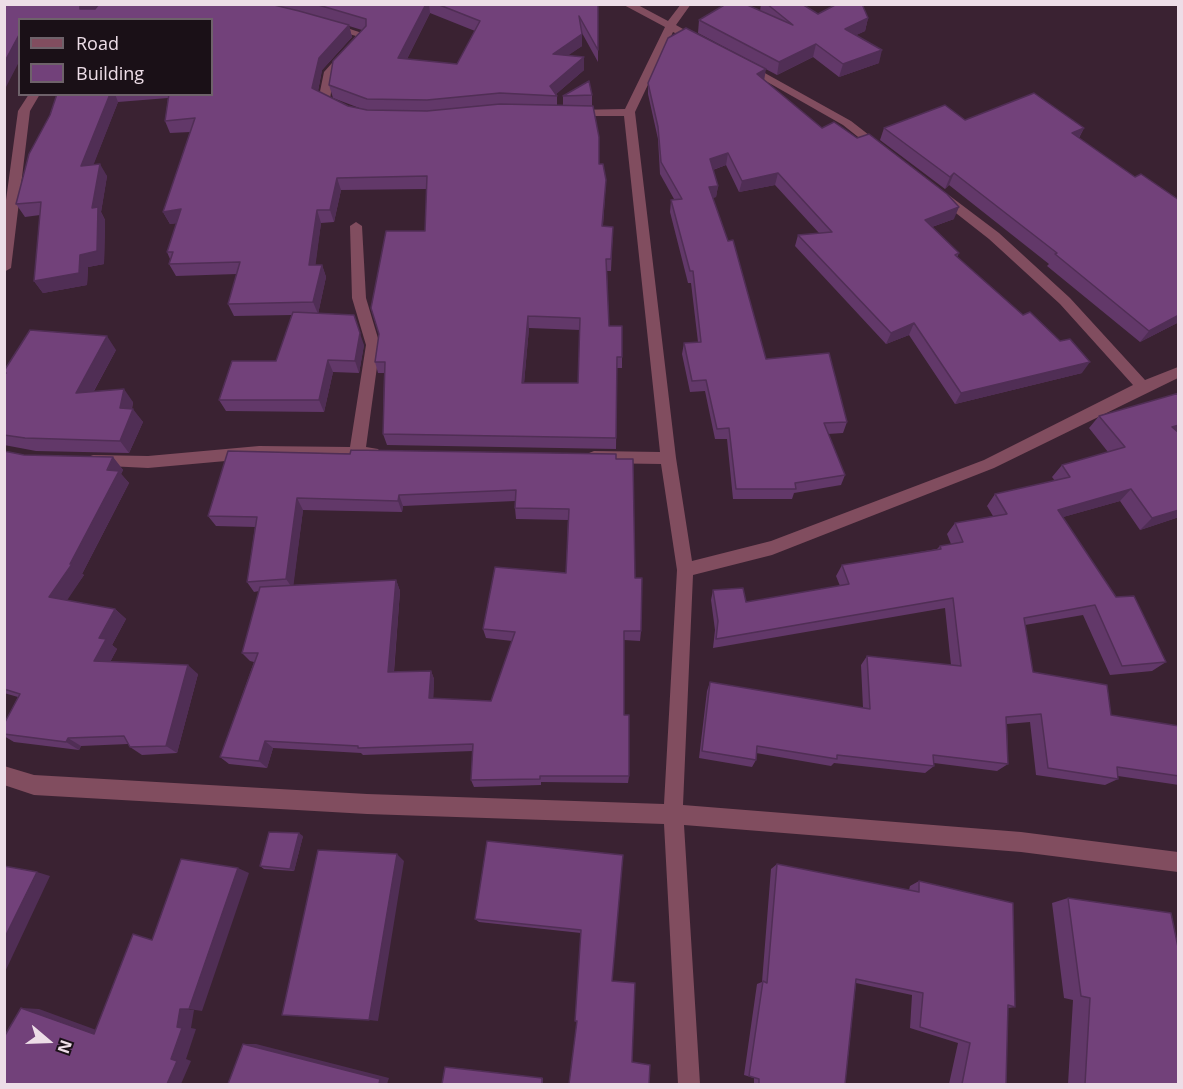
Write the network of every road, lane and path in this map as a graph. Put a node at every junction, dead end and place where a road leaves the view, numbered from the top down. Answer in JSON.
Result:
{"nodes":[{"id":1,"x":627,"y":4,"type":"edge"},
{"id":2,"x":686,"y":4,"type":"edge"},
{"id":3,"x":314,"y":21,"type":"edge"},
{"id":4,"x":671,"y":25,"type":"junction"},
{"id":5,"x":713,"y":48,"type":"edge"},
{"id":6,"x":734,"y":59,"type":"edge"},
{"id":7,"x":34,"y":96,"type":"edge"},
{"id":8,"x":346,"y":108,"type":"edge"},
{"id":9,"x":629,"y":112,"type":"junction"},
{"id":10,"x":565,"y":114,"type":"edge"},
{"id":11,"x":890,"y":156,"type":"edge"},
{"id":12,"x":932,"y":189,"type":"edge"},
{"id":13,"x":356,"y":226,"type":"dead end"},
{"id":14,"x":4,"y":268,"type":"edge"},
{"id":15,"x":1179,"y":372,"type":"edge"},
{"id":16,"x":1143,"y":387,"type":"junction"},
{"id":17,"x":357,"y":453,"type":"junction"},
{"id":18,"x":393,"y":453,"type":"edge"},
{"id":19,"x":584,"y":457,"type":"edge"},
{"id":20,"x":668,"y":458,"type":"junction"},
{"id":21,"x":81,"y":460,"type":"edge"},
{"id":22,"x":685,"y":570,"type":"junction"},
{"id":23,"x":4,"y":775,"type":"edge"},
{"id":24,"x":673,"y":813,"type":"junction"},
{"id":25,"x":1179,"y":862,"type":"edge"},
{"id":26,"x":689,"y":1084,"type":"edge"}],
"edges":[{"from":1,"to":4,"type":"street"},
{"from":2,"to":4,"type":"street"},
{"from":3,"to":8,"type":"street"},
{"from":4,"to":5,"type":"street"},
{"from":4,"to":9,"type":"street"},
{"from":6,"to":11,"type":"street"},
{"from":7,"to":14,"type":"street"},
{"from":9,"to":10,"type":"street"},
{"from":9,"to":20,"type":"street"},
{"from":12,"to":16,"type":"street"},
{"from":13,"to":17,"type":"street"},
{"from":15,"to":16,"type":"street"},
{"from":16,"to":22,"type":"street"},
{"from":17,"to":18,"type":"street"},
{"from":17,"to":21,"type":"street"},
{"from":19,"to":20,"type":"street"},
{"from":20,"to":22,"type":"street"},
{"from":22,"to":24,"type":"street"},
{"from":23,"to":24,"type":"street"},
{"from":24,"to":25,"type":"street"},
{"from":24,"to":26,"type":"street"}]}
